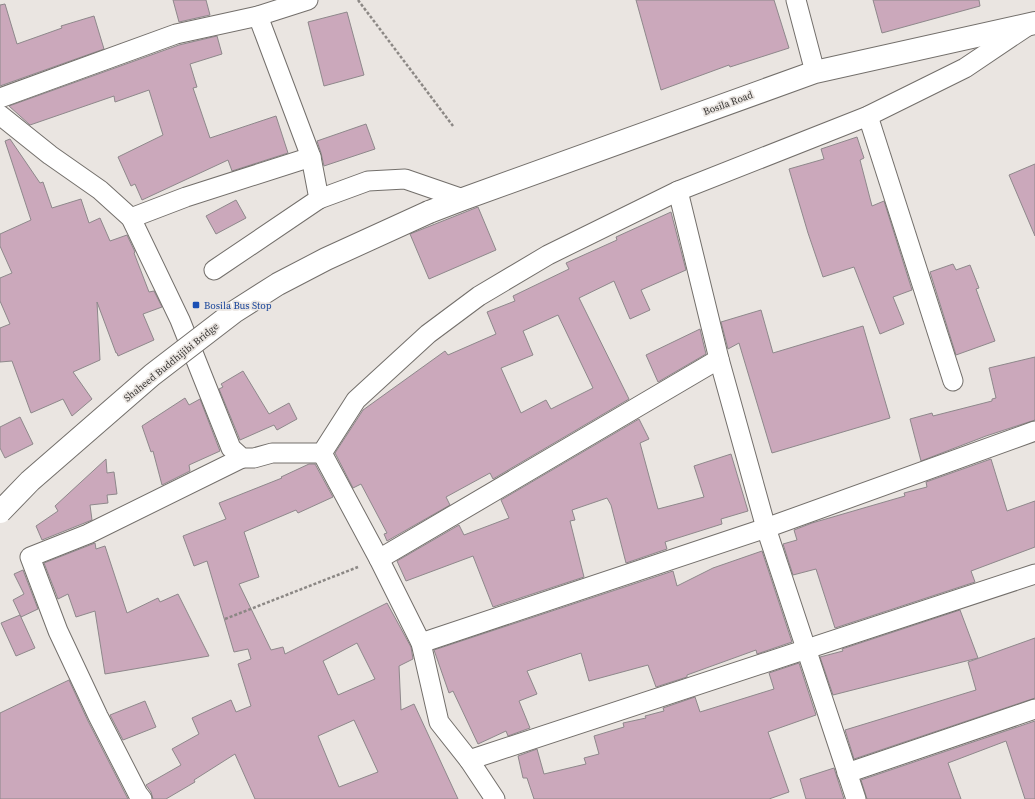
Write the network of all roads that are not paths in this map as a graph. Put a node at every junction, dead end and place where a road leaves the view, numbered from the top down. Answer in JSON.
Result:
{"nodes":[{"id":1,"x":308,"y":0,"type":"edge"},
{"id":2,"x":796,"y":0,"type":"edge"},
{"id":3,"x":258,"y":16,"type":"junction"},
{"id":4,"x":1032,"y":24,"type":"edge"},
{"id":5,"x":815,"y":72,"type":"junction"},
{"id":6,"x":0,"y":98,"type":"edge"},
{"id":7,"x":0,"y":115,"type":"edge"},
{"id":8,"x":868,"y":116,"type":"junction"},
{"id":9,"x":311,"y":157,"type":"junction"},
{"id":10,"x":678,"y":191,"type":"junction"},
{"id":11,"x":319,"y":199,"type":"junction"},
{"id":12,"x":463,"y":199,"type":"junction"},
{"id":13,"x":429,"y":212,"type":"joint"},
{"id":14,"x":130,"y":218,"type":"junction"},
{"id":15,"x":214,"y":270,"type":"dead end"},
{"id":16,"x":719,"y":359,"type":"junction"},
{"id":17,"x":953,"y":381,"type":"dead end"},
{"id":18,"x":1035,"y":431,"type":"edge"},
{"id":19,"x":322,"y":453,"type":"junction"},
{"id":20,"x":242,"y":458,"type":"junction"},
{"id":21,"x":0,"y":512,"type":"edge"},
{"id":22,"x":766,"y":528,"type":"junction"},
{"id":23,"x":379,"y":559,"type":"junction"},
{"id":24,"x":1035,"y":574,"type":"edge"},
{"id":25,"x":421,"y":644,"type":"junction"},
{"id":26,"x":806,"y":650,"type":"junction"},
{"id":27,"x":1035,"y":710,"type":"edge"},
{"id":28,"x":469,"y":760,"type":"junction"},
{"id":29,"x":847,"y":773,"type":"junction"},
{"id":30,"x":142,"y":799,"type":"edge"},
{"id":31,"x":495,"y":799,"type":"edge"},
{"id":32,"x":856,"y":799,"type":"edge"}],
"edges":[{"from":1,"to":3,"type":"street"},
{"from":2,"to":5,"type":"street"},
{"from":3,"to":6,"type":"street"},
{"from":3,"to":9,"type":"street"},
{"from":4,"to":5,"type":"main road","name":"Bosila Road"},
{"from":4,"to":8,"type":"street"},
{"from":5,"to":12,"type":"main road","name":"Bosila Road"},
{"from":7,"to":14,"type":"street"},
{"from":8,"to":10,"type":"street"},
{"from":8,"to":17,"type":"street"},
{"from":9,"to":11,"type":"street"},
{"from":9,"to":14,"type":"street"},
{"from":10,"to":16,"type":"street"},
{"from":10,"to":19,"type":"street"},
{"from":11,"to":12,"type":"street"},
{"from":11,"to":15,"type":"street"},
{"from":12,"to":13,"type":"main road","name":"Bosila Road"},
{"from":13,"to":21,"type":"main road","name":"Shaheed Buddhijibi Bridge","bridge":true},
{"from":14,"to":20,"type":"street"},
{"from":16,"to":22,"type":"street"},
{"from":16,"to":23,"type":"street"},
{"from":18,"to":22,"type":"street"},
{"from":19,"to":20,"type":"street"},
{"from":19,"to":23,"type":"street"},
{"from":20,"to":30,"type":"street"},
{"from":22,"to":25,"type":"street"},
{"from":22,"to":26,"type":"street"},
{"from":23,"to":25,"type":"street"},
{"from":24,"to":26,"type":"street"},
{"from":25,"to":28,"type":"street"},
{"from":26,"to":28,"type":"street"},
{"from":26,"to":29,"type":"street"},
{"from":27,"to":29,"type":"street"},
{"from":28,"to":31,"type":"street"},
{"from":29,"to":32,"type":"street"}]}
